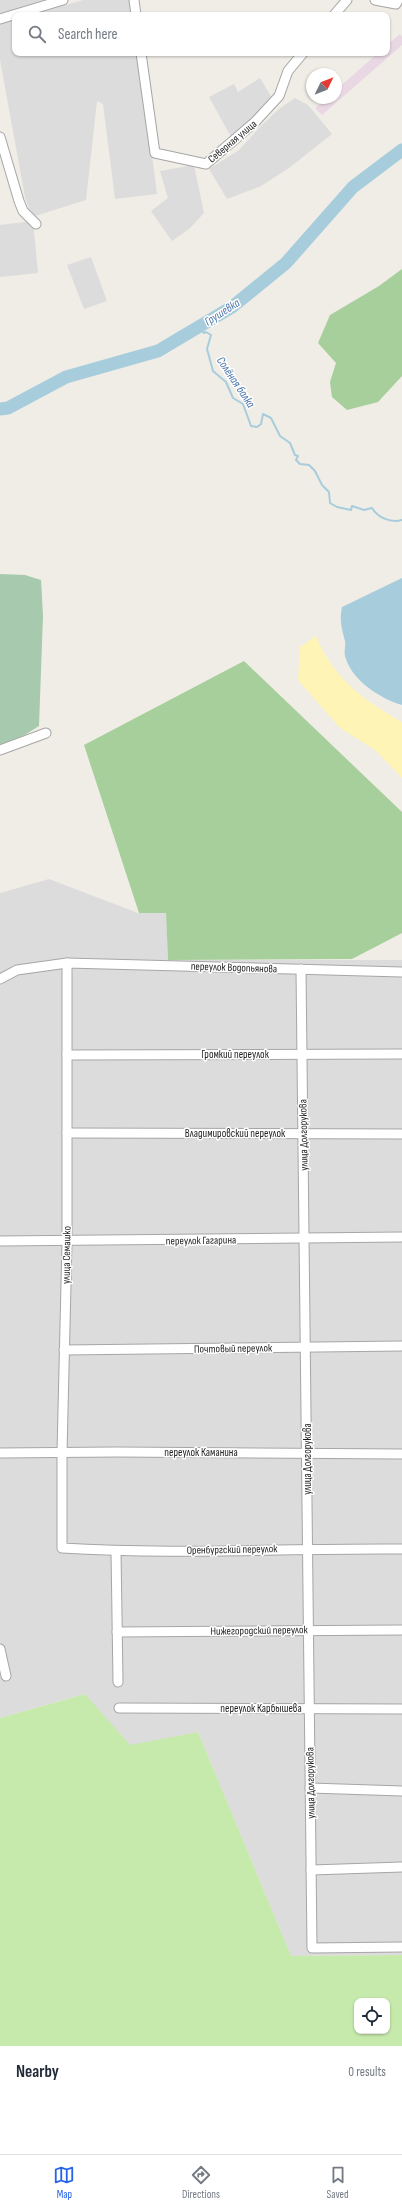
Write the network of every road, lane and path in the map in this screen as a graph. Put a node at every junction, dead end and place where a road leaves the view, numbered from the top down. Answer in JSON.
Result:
{"nodes":[{"id":1,"x":63,"y":0,"type":"edge"},
{"id":2,"x":134,"y":0,"type":"edge"},
{"id":3,"x":347,"y":0,"type":"edge"},
{"id":4,"x":375,"y":0,"type":"edge"},
{"id":5,"x":398,"y":0,"type":"edge"},
{"id":6,"x":23,"y":12,"type":"edge"},
{"id":7,"x":136,"y":12,"type":"edge"},
{"id":8,"x":337,"y":12,"type":"edge"},
{"id":9,"x":12,"y":15,"type":"edge"},
{"id":10,"x":0,"y":19,"type":"edge"},
{"id":11,"x":141,"y":56,"type":"edge"},
{"id":12,"x":300,"y":56,"type":"edge"},
{"id":13,"x":0,"y":137,"type":"edge"},
{"id":14,"x":36,"y":224,"type":"dead end"},
{"id":15,"x":46,"y":733,"type":"dead end"},
{"id":16,"x":0,"y":750,"type":"edge"},
{"id":17,"x":67,"y":963,"type":"junction"},
{"id":18,"x":301,"y":969,"type":"junction"},
{"id":19,"x":402,"y":972,"type":"edge"},
{"id":20,"x":0,"y":979,"type":"edge"},
{"id":21,"x":302,"y":1054,"type":"junction"},
{"id":22,"x":402,"y":1054,"type":"edge"},
{"id":23,"x":67,"y":1055,"type":"junction"},
{"id":24,"x":67,"y":1133,"type":"junction"},
{"id":25,"x":303,"y":1134,"type":"junction"},
{"id":26,"x":402,"y":1134,"type":"edge"},
{"id":27,"x":402,"y":1237,"type":"edge"},
{"id":28,"x":304,"y":1238,"type":"junction"},
{"id":29,"x":0,"y":1241,"type":"edge"},
{"id":30,"x":67,"y":1242,"type":"junction"},
{"id":31,"x":402,"y":1346,"type":"edge"},
{"id":32,"x":306,"y":1347,"type":"junction"},
{"id":33,"x":64,"y":1350,"type":"junction"},
{"id":34,"x":0,"y":1453,"type":"edge"},
{"id":35,"x":62,"y":1453,"type":"junction"},
{"id":36,"x":307,"y":1453,"type":"junction"},
{"id":37,"x":402,"y":1454,"type":"edge"},
{"id":38,"x":62,"y":1548,"type":"joint"},
{"id":39,"x":307,"y":1548,"type":"junction"},
{"id":40,"x":402,"y":1549,"type":"edge"},
{"id":41,"x":116,"y":1551,"type":"junction"},
{"id":42,"x":308,"y":1630,"type":"junction"},
{"id":43,"x":402,"y":1630,"type":"edge"},
{"id":44,"x":117,"y":1632,"type":"junction"},
{"id":45,"x":0,"y":1649,"type":"edge"},
{"id":46,"x":6,"y":1676,"type":"dead end"},
{"id":47,"x":118,"y":1682,"type":"dead end"},
{"id":48,"x":119,"y":1708,"type":"dead end"},
{"id":49,"x":309,"y":1708,"type":"junction"},
{"id":50,"x":402,"y":1709,"type":"edge"},
{"id":51,"x":310,"y":1788,"type":"junction"},
{"id":52,"x":402,"y":1790,"type":"edge"},
{"id":53,"x":402,"y":1867,"type":"edge"},
{"id":54,"x":311,"y":1870,"type":"junction"},
{"id":55,"x":402,"y":1947,"type":"edge"}],
"edges":[{"from":1,"to":6,"type":"street"},
{"from":2,"to":7,"type":"street"},
{"from":3,"to":8,"type":"street"},
{"from":4,"to":5,"type":"street"},
{"from":9,"to":10,"type":"street"},
{"from":11,"to":12,"type":"street","name":"Северная улица"},
{"from":13,"to":14,"type":"street"},
{"from":15,"to":16,"type":"street"},
{"from":17,"to":18,"type":"street","name":"переулок Водопьянова"},
{"from":17,"to":20,"type":"street","name":"переулок Водопьянова"},
{"from":17,"to":23,"type":"street","name":"улица Семашко"},
{"from":18,"to":19,"type":"street","name":"переулок Водопьянова"},
{"from":18,"to":21,"type":"street","name":"улица Долгорукова"},
{"from":21,"to":22,"type":"street","name":"Громкий переулок"},
{"from":21,"to":23,"type":"street","name":"Громкий переулок"},
{"from":21,"to":25,"type":"street","name":"улица Долгорукова"},
{"from":23,"to":24,"type":"street","name":"улица Семашко"},
{"from":24,"to":25,"type":"street","name":"Владимировский переулок"},
{"from":24,"to":30,"type":"street","name":"улица Семашко"},
{"from":25,"to":26,"type":"street","name":"Владимировский переулок"},
{"from":25,"to":28,"type":"street","name":"улица Долгорукова"},
{"from":27,"to":28,"type":"street","name":"переулок Гагарина"},
{"from":28,"to":30,"type":"street","name":"переулок Гагарина"},
{"from":28,"to":32,"type":"street","name":"улица Долгорукова"},
{"from":29,"to":30,"type":"street","name":"переулок Гагарина"},
{"from":30,"to":33,"type":"street","name":"улица Семашко"},
{"from":31,"to":32,"type":"street","name":"Почтовый переулок"},
{"from":32,"to":33,"type":"street","name":"Почтовый переулок"},
{"from":32,"to":36,"type":"street","name":"улица Долгорукова"},
{"from":33,"to":35,"type":"street","name":"улица Семашко"},
{"from":34,"to":35,"type":"street","name":"переулок Каманина"},
{"from":35,"to":36,"type":"street","name":"переулок Каманина"},
{"from":35,"to":38,"type":"street","name":"улица Семашко"},
{"from":36,"to":37,"type":"street","name":"переулок Каманина"},
{"from":36,"to":39,"type":"street","name":"улица Долгорукова"},
{"from":38,"to":41,"type":"street","name":"Оренбургский переулок"},
{"from":39,"to":40,"type":"street","name":"Оренбургский переулок"},
{"from":39,"to":41,"type":"street","name":"Оренбургский переулок"},
{"from":39,"to":42,"type":"street","name":"улица Долгорукова"},
{"from":41,"to":44,"type":"street"},
{"from":42,"to":43,"type":"street","name":"Нижегородский переулок"},
{"from":42,"to":44,"type":"street","name":"Нижегородский переулок"},
{"from":42,"to":49,"type":"street","name":"улица Долгорукова"},
{"from":44,"to":47,"type":"street"},
{"from":45,"to":46,"type":"street"},
{"from":48,"to":49,"type":"street","name":"переулок Карбышева"},
{"from":49,"to":50,"type":"street","name":"переулок Карбышева"},
{"from":49,"to":51,"type":"street","name":"улица Долгорукова"},
{"from":51,"to":52,"type":"street"},
{"from":51,"to":54,"type":"street","name":"улица Долгорукова"},
{"from":53,"to":54,"type":"street"},
{"from":54,"to":55,"type":"street","name":"улица Долгорукова"}]}
